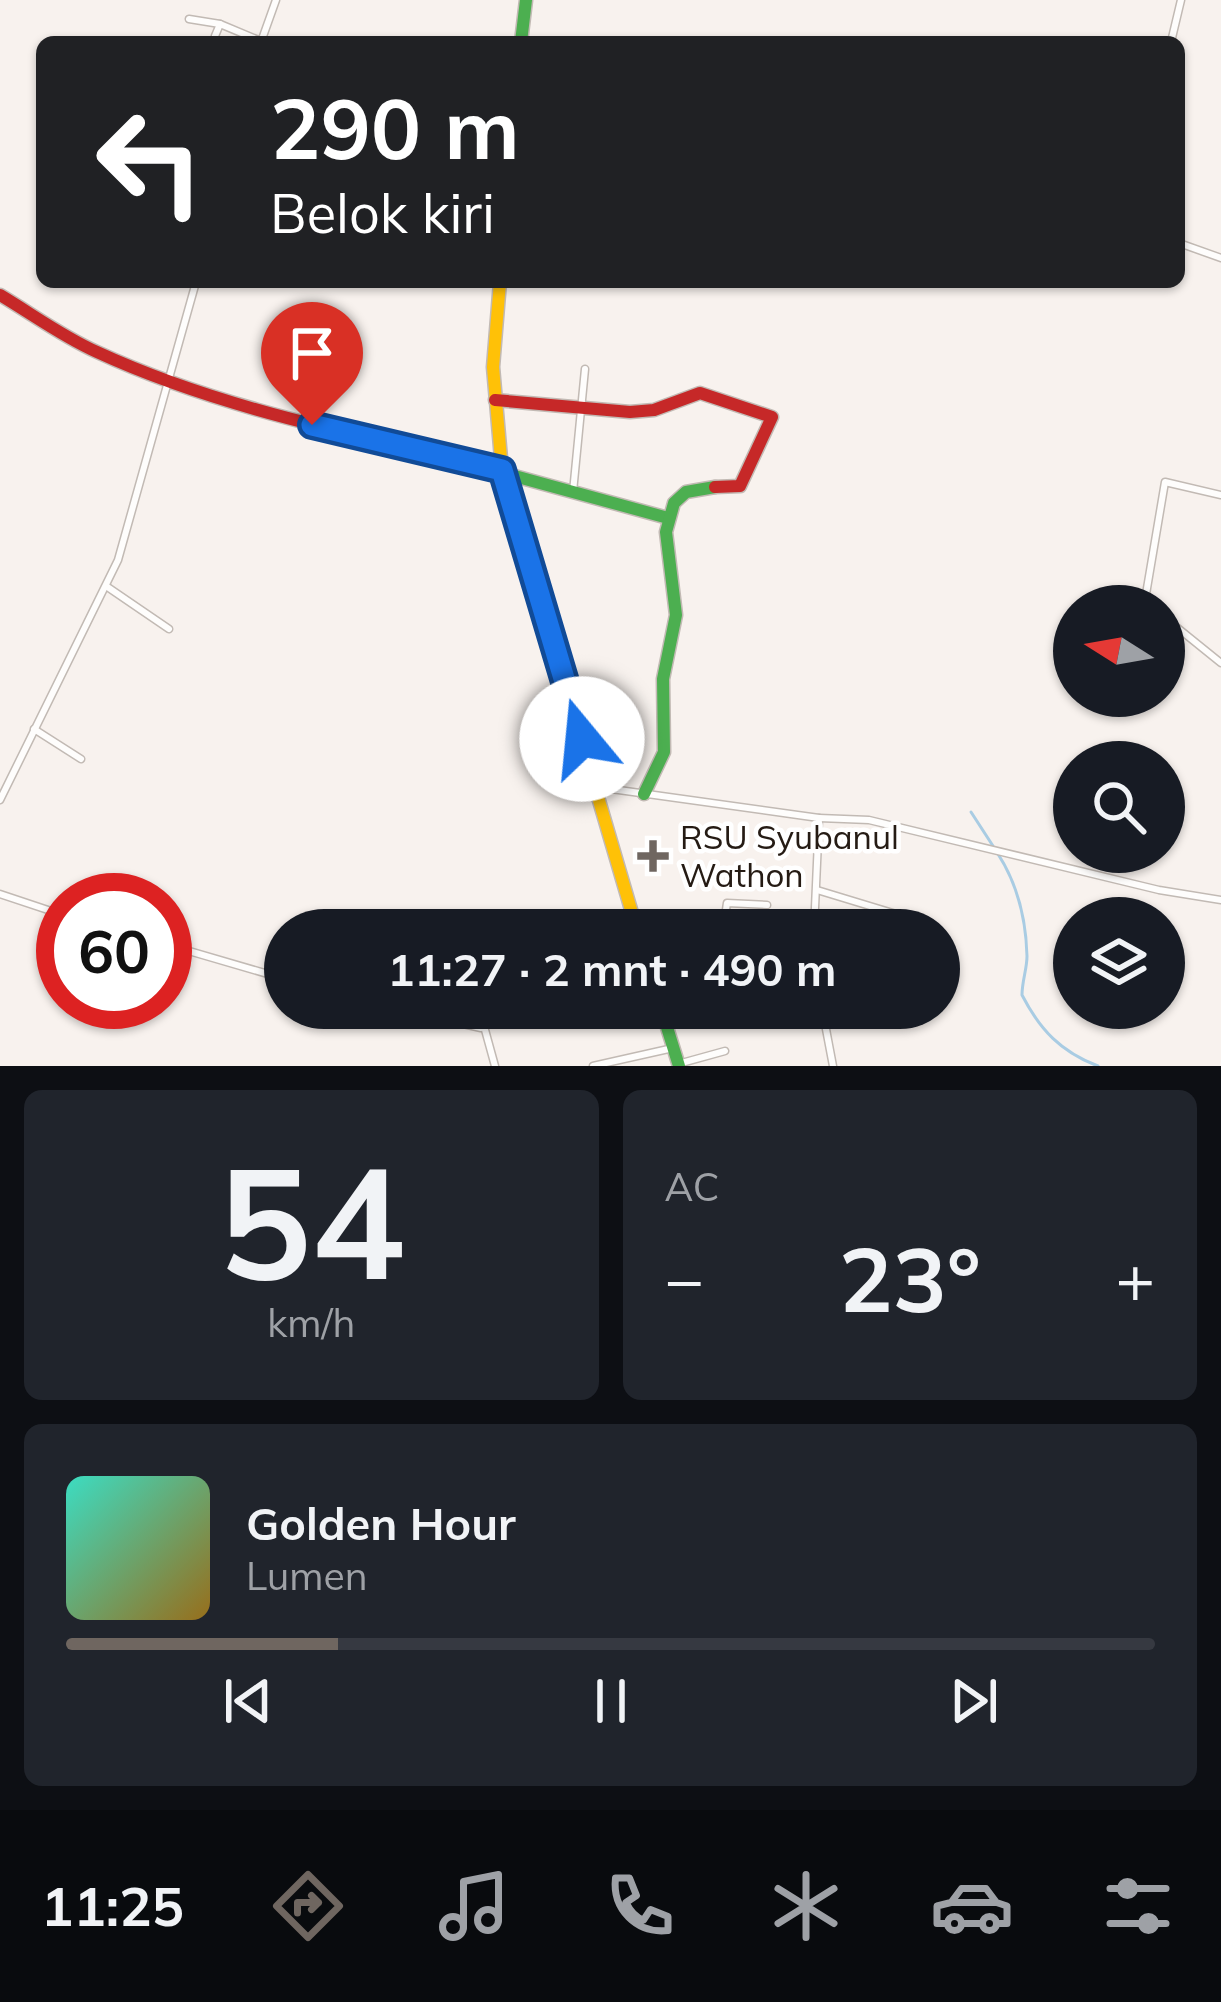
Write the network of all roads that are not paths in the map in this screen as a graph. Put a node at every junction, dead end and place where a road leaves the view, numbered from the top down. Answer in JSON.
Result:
{"nodes":[{"id":1,"x":276,"y":0,"type":"edge"},
{"id":2,"x":526,"y":0,"type":"edge"},
{"id":3,"x":1181,"y":0,"type":"edge"},
{"id":4,"x":189,"y":19,"type":"dead end"},
{"id":5,"x":220,"y":24,"type":"junction"},
{"id":6,"x":214,"y":36,"type":"dead end"},
{"id":7,"x":248,"y":36,"type":"edge"},
{"id":8,"x":264,"y":36,"type":"edge"},
{"id":9,"x":522,"y":36,"type":"edge"},
{"id":10,"x":1172,"y":36,"type":"edge"},
{"id":11,"x":1185,"y":245,"type":"edge"},
{"id":12,"x":1221,"y":258,"type":"edge"},
{"id":13,"x":194,"y":288,"type":"edge"},
{"id":14,"x":500,"y":288,"type":"edge"},
{"id":15,"x":0,"y":295,"type":"edge"},
{"id":16,"x":585,"y":369,"type":"dead end"},
{"id":17,"x":168,"y":382,"type":"junction"},
{"id":18,"x":494,"y":400,"type":"junction"},
{"id":19,"x":582,"y":407,"type":"junction"},
{"id":20,"x":502,"y":470,"type":"junction"},
{"id":21,"x":573,"y":492,"type":"junction"},
{"id":22,"x":1221,"y":495,"type":"edge"},
{"id":23,"x":668,"y":518,"type":"junction"},
{"id":24,"x":1148,"y":585,"type":"edge"},
{"id":25,"x":106,"y":586,"type":"junction"},
{"id":26,"x":169,"y":628,"type":"dead end"},
{"id":27,"x":1185,"y":634,"type":"edge"},
{"id":28,"x":1221,"y":663,"type":"edge"},
{"id":29,"x":34,"y":728,"type":"junction"},
{"id":30,"x":81,"y":760,"type":"dead end"},
{"id":31,"x":597,"y":787,"type":"junction"},
{"id":32,"x":644,"y":794,"type":"junction"},
{"id":33,"x":0,"y":800,"type":"edge"},
{"id":34,"x":819,"y":818,"type":"junction"},
{"id":35,"x":817,"y":890,"type":"junction"},
{"id":36,"x":0,"y":894,"type":"edge"},
{"id":37,"x":1221,"y":900,"type":"edge"},
{"id":38,"x":767,"y":905,"type":"dead end"},
{"id":39,"x":36,"y":906,"type":"edge"},
{"id":40,"x":631,"y":909,"type":"edge"},
{"id":41,"x":727,"y":909,"type":"edge"},
{"id":42,"x":816,"y":909,"type":"edge"},
{"id":43,"x":880,"y":909,"type":"edge"},
{"id":44,"x":192,"y":952,"type":"edge"},
{"id":45,"x":264,"y":973,"type":"edge"},
{"id":46,"x":482,"y":1029,"type":"edge"},
{"id":47,"x":668,"y":1029,"type":"edge"},
{"id":48,"x":826,"y":1029,"type":"edge"},
{"id":49,"x":673,"y":1048,"type":"junction"},
{"id":50,"x":724,"y":1051,"type":"dead end"},
{"id":51,"x":678,"y":1065,"type":"edge"},
{"id":52,"x":495,"y":1066,"type":"edge"},
{"id":53,"x":593,"y":1066,"type":"edge"},
{"id":54,"x":833,"y":1066,"type":"edge"}],
"edges":[{"from":1,"to":8,"type":"street"},
{"from":2,"to":9,"type":"street"},
{"from":3,"to":10,"type":"street"},
{"from":4,"to":5,"type":"street"},
{"from":5,"to":6,"type":"street"},
{"from":5,"to":7,"type":"street"},
{"from":11,"to":12,"type":"street"},
{"from":13,"to":17,"type":"street"},
{"from":14,"to":18,"type":"street"},
{"from":15,"to":17,"type":"street"},
{"from":16,"to":19,"type":"street"},
{"from":17,"to":20,"type":"street"},
{"from":17,"to":25,"type":"street"},
{"from":18,"to":19,"type":"street"},
{"from":18,"to":20,"type":"street"},
{"from":19,"to":21,"type":"street"},
{"from":19,"to":23,"type":"street"},
{"from":20,"to":21,"type":"street"},
{"from":20,"to":31,"type":"street"},
{"from":21,"to":23,"type":"street"},
{"from":22,"to":24,"type":"street"},
{"from":23,"to":32,"type":"street"},
{"from":25,"to":26,"type":"street"},
{"from":25,"to":29,"type":"street"},
{"from":27,"to":28,"type":"street"},
{"from":29,"to":30,"type":"street"},
{"from":29,"to":33,"type":"street"},
{"from":31,"to":32,"type":"street"},
{"from":31,"to":40,"type":"street"},
{"from":32,"to":34,"type":"street"},
{"from":34,"to":35,"type":"street"},
{"from":34,"to":37,"type":"street"},
{"from":35,"to":42,"type":"street"},
{"from":35,"to":43,"type":"street"},
{"from":36,"to":39,"type":"street"},
{"from":38,"to":41,"type":"street"},
{"from":44,"to":45,"type":"street"},
{"from":46,"to":52,"type":"street"},
{"from":47,"to":49,"type":"street"},
{"from":48,"to":54,"type":"street"},
{"from":49,"to":51,"type":"street"},
{"from":49,"to":53,"type":"street"},
{"from":50,"to":51,"type":"street"}]}
